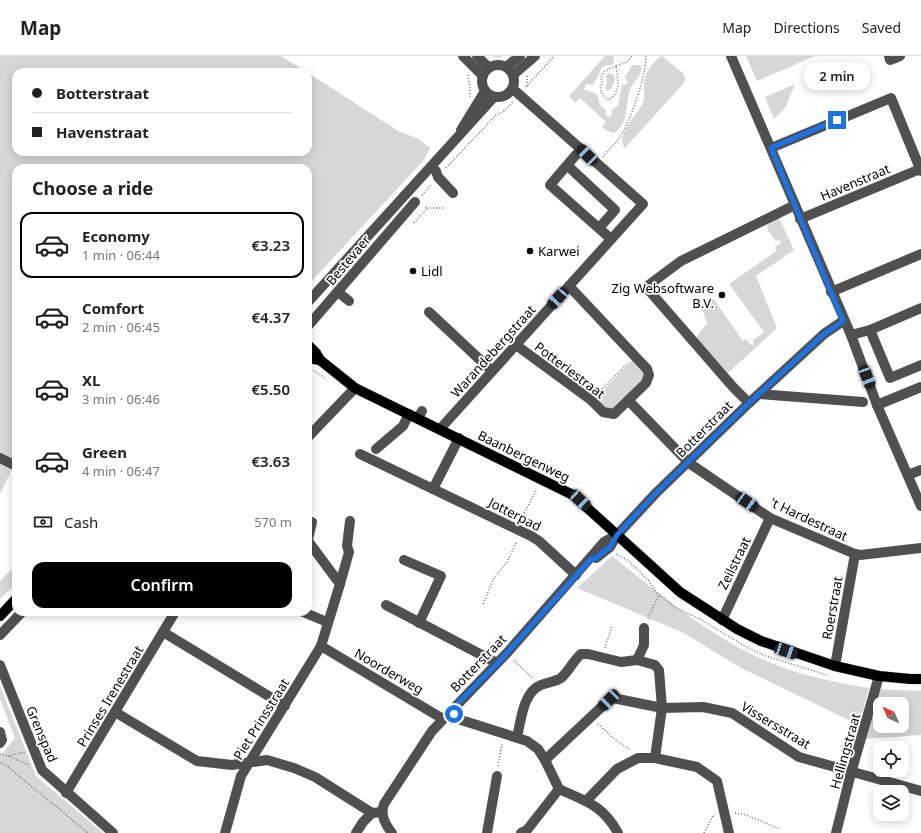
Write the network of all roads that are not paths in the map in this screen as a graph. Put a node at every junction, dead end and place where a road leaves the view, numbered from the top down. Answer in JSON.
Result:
{"nodes":[{"id":1,"x":463,"y":56,"type":"edge"},
{"id":2,"x":476,"y":56,"type":"edge"},
{"id":3,"x":520,"y":56,"type":"edge"},
{"id":4,"x":535,"y":56,"type":"edge"},
{"id":5,"x":731,"y":56,"type":"edge"},
{"id":6,"x":889,"y":56,"type":"edge"},
{"id":7,"x":900,"y":56,"type":"edge"},
{"id":8,"x":506,"y":66,"type":"junction"},
{"id":9,"x":486,"y":72,"type":"junction"},
{"id":10,"x":513,"y":75,"type":"junction"},
{"id":11,"x":484,"y":91,"type":"junction"},
{"id":12,"x":516,"y":92,"type":"junction"},
{"id":13,"x":494,"y":97,"type":"junction"},
{"id":14,"x":459,"y":136,"type":"junction"},
{"id":15,"x":771,"y":148,"type":"junction"},
{"id":16,"x":581,"y":149,"type":"junction"},
{"id":17,"x":568,"y":166,"type":"junction"},
{"id":18,"x":431,"y":167,"type":"junction"},
{"id":19,"x":920,"y":170,"type":"edge"},
{"id":20,"x":453,"y":193,"type":"dead end"},
{"id":21,"x":400,"y":200,"type":"junction"},
{"id":22,"x":417,"y":200,"type":"road end"},
{"id":23,"x":795,"y":205,"type":"junction"},
{"id":24,"x":407,"y":212,"type":"junction"},
{"id":25,"x":800,"y":219,"type":"junction"},
{"id":26,"x":599,"y":228,"type":"junction"},
{"id":27,"x":611,"y":239,"type":"junction"},
{"id":28,"x":921,"y":254,"type":"edge"},
{"id":29,"x":569,"y":286,"type":"junction"},
{"id":30,"x":338,"y":292,"type":"junction"},
{"id":31,"x":831,"y":292,"type":"junction"},
{"id":32,"x":312,"y":298,"type":"edge"},
{"id":33,"x":349,"y":301,"type":"dead end"},
{"id":34,"x":921,"y":308,"type":"edge"},
{"id":35,"x":429,"y":312,"type":"dead end"},
{"id":36,"x":312,"y":321,"type":"edge"},
{"id":37,"x":843,"y":321,"type":"junction"},
{"id":38,"x":870,"y":330,"type":"junction"},
{"id":39,"x":851,"y":335,"type":"junction"},
{"id":40,"x":516,"y":345,"type":"junction"},
{"id":41,"x":312,"y":349,"type":"edge"},
{"id":42,"x":312,"y":359,"type":"edge"},
{"id":43,"x":320,"y":360,"type":"junction"},
{"id":44,"x":921,"y":365,"type":"edge"},
{"id":45,"x":492,"y":371,"type":"junction"},
{"id":46,"x":921,"y":387,"type":"edge"},
{"id":47,"x":355,"y":388,"type":"junction"},
{"id":48,"x":760,"y":394,"type":"junction"},
{"id":49,"x":629,"y":400,"type":"junction"},
{"id":50,"x":863,"y":402,"type":"dead end"},
{"id":51,"x":749,"y":403,"type":"junction"},
{"id":52,"x":877,"y":405,"type":"junction"},
{"id":53,"x":416,"y":414,"type":"junction"},
{"id":54,"x":440,"y":429,"type":"junction"},
{"id":55,"x":312,"y":433,"type":"edge"},
{"id":56,"x":459,"y":438,"type":"junction"},
{"id":57,"x":376,"y":449,"type":"dead end"},
{"id":58,"x":360,"y":454,"type":"dead end"},
{"id":59,"x":0,"y":458,"type":"edge"},
{"id":60,"x":689,"y":462,"type":"junction"},
{"id":61,"x":12,"y":464,"type":"edge"},
{"id":62,"x":921,"y":470,"type":"edge"},
{"id":63,"x":908,"y":475,"type":"junction"},
{"id":64,"x":433,"y":489,"type":"junction"},
{"id":65,"x":921,"y":506,"type":"edge"},
{"id":66,"x":770,"y":518,"type":"junction"},
{"id":67,"x":350,"y":521,"type":"dead end"},
{"id":68,"x":617,"y":535,"type":"junction"},
{"id":69,"x":312,"y":546,"type":"edge"},
{"id":70,"x":921,"y":548,"type":"edge"},
{"id":71,"x":855,"y":554,"type":"junction"},
{"id":72,"x":591,"y":559,"type":"junction"},
{"id":73,"x":404,"y":560,"type":"dead end"},
{"id":74,"x":576,"y":575,"type":"junction"},
{"id":75,"x":340,"y":584,"type":"junction"},
{"id":76,"x":12,"y":603,"type":"edge"},
{"id":77,"x":386,"y":605,"type":"dead end"},
{"id":78,"x":0,"y":616,"type":"edge"},
{"id":79,"x":18,"y":616,"type":"edge"},
{"id":80,"x":173,"y":616,"type":"edge"},
{"id":81,"x":312,"y":616,"type":"edge"},
{"id":82,"x":722,"y":620,"type":"junction"},
{"id":83,"x":327,"y":622,"type":"junction"},
{"id":84,"x":419,"y":623,"type":"junction"},
{"id":85,"x":644,"y":628,"type":"dead end"},
{"id":86,"x":163,"y":632,"type":"junction"},
{"id":87,"x":0,"y":635,"type":"edge"},
{"id":88,"x":321,"y":646,"type":"junction"},
{"id":89,"x":637,"y":660,"type":"junction"},
{"id":90,"x":497,"y":664,"type":"junction"},
{"id":91,"x":0,"y":665,"type":"edge"},
{"id":92,"x":833,"y":671,"type":"junction"},
{"id":93,"x":879,"y":676,"type":"junction"},
{"id":94,"x":921,"y":679,"type":"edge"},
{"id":95,"x":285,"y":706,"type":"junction"},
{"id":96,"x":662,"y":708,"type":"junction"},
{"id":97,"x":115,"y":712,"type":"junction"},
{"id":98,"x":446,"y":715,"type":"junction"},
{"id":99,"x":0,"y":732,"type":"edge"},
{"id":100,"x":517,"y":737,"type":"junction"},
{"id":101,"x":0,"y":743,"type":"edge"},
{"id":102,"x":655,"y":758,"type":"junction"},
{"id":103,"x":545,"y":760,"type":"junction"},
{"id":104,"x":250,"y":762,"type":"junction"},
{"id":105,"x":851,"y":773,"type":"junction"},
{"id":106,"x":497,"y":776,"type":"road end"},
{"id":107,"x":559,"y":789,"type":"junction"},
{"id":108,"x":921,"y":791,"type":"edge"},
{"id":109,"x":66,"y":793,"type":"junction"},
{"id":110,"x":587,"y":800,"type":"junction"},
{"id":111,"x":382,"y":812,"type":"junction"},
{"id":112,"x":372,"y":813,"type":"junction"},
{"id":113,"x":113,"y":833,"type":"edge"},
{"id":114,"x":225,"y":833,"type":"edge"},
{"id":115,"x":356,"y":833,"type":"edge"},
{"id":116,"x":392,"y":833,"type":"edge"},
{"id":117,"x":487,"y":833,"type":"edge"},
{"id":118,"x":521,"y":833,"type":"edge"},
{"id":119,"x":618,"y":833,"type":"edge"},
{"id":120,"x":729,"y":833,"type":"edge"},
{"id":121,"x":836,"y":833,"type":"edge"}],
"edges":[{"from":1,"to":9,"type":"street"},
{"from":2,"to":9,"type":"street"},
{"from":3,"to":8,"type":"street"},
{"from":4,"to":10,"type":"street"},
{"from":5,"to":15,"type":"street"},
{"from":6,"to":7,"type":"street"},
{"from":8,"to":9,"type":"street"},
{"from":8,"to":10,"type":"street"},
{"from":9,"to":11,"type":"street"},
{"from":10,"to":12,"type":"street"},
{"from":11,"to":13,"type":"street"},
{"from":11,"to":14,"type":"street","name":"Bestevaer"},
{"from":12,"to":13,"type":"street"},
{"from":12,"to":16,"type":"street","name":"Warandebergstraat"},
{"from":13,"to":14,"type":"street","name":"Bestevaer"},
{"from":14,"to":18,"type":"street","name":"Bestevaer"},
{"from":15,"to":19,"type":"street","name":"Havenstraat"},
{"from":15,"to":23,"type":"street"},
{"from":16,"to":17,"type":"street"},
{"from":16,"to":27,"type":"street","name":"Warandebergstraat"},
{"from":17,"to":26,"type":"street"},
{"from":17,"to":26,"type":"street"},
{"from":18,"to":20,"type":"street"},
{"from":18,"to":21,"type":"street","name":"Bestevaer"},
{"from":19,"to":25,"type":"street","name":"Havenstraat"},
{"from":21,"to":24,"type":"street"},
{"from":21,"to":32,"type":"street","name":"Bestevaer"},
{"from":22,"to":24,"type":"street","name":"Bestevaer"},
{"from":23,"to":25,"type":"street"},
{"from":23,"to":51,"type":"street"},
{"from":24,"to":30,"type":"street","name":"Bestevaer"},
{"from":25,"to":31,"type":"street"},
{"from":26,"to":27,"type":"street"},
{"from":27,"to":29,"type":"street","name":"Warandebergstraat"},
{"from":28,"to":31,"type":"street"},
{"from":29,"to":40,"type":"street","name":"Warandebergstraat"},
{"from":29,"to":49,"type":"street"},
{"from":30,"to":33,"type":"street"},
{"from":30,"to":36,"type":"street","name":"Bestevaer"},
{"from":31,"to":37,"type":"street"},
{"from":34,"to":38,"type":"street"},
{"from":35,"to":45,"type":"street"},
{"from":37,"to":39,"type":"street"},
{"from":37,"to":48,"type":"street","name":"Botterstraat"},
{"from":38,"to":39,"type":"street"},
{"from":38,"to":44,"type":"street"},
{"from":39,"to":52,"type":"street"},
{"from":40,"to":45,"type":"street","name":"Warandebergstraat"},
{"from":40,"to":49,"type":"street","name":"Potteriestraat"},
{"from":41,"to":43,"type":"main road","name":"Baanbergenweg"},
{"from":42,"to":43,"type":"main road","name":"Baanbergenweg"},
{"from":43,"to":47,"type":"main road","name":"Baanbergenweg"},
{"from":45,"to":54,"type":"street","name":"Warandebergstraat"},
{"from":46,"to":52,"type":"street"},
{"from":47,"to":53,"type":"main road","name":"Baanbergenweg"},
{"from":47,"to":55,"type":"street"},
{"from":48,"to":50,"type":"street"},
{"from":48,"to":51,"type":"street","name":"Botterstraat"},
{"from":49,"to":60,"type":"street","name":"'t Hardestraat"},
{"from":51,"to":60,"type":"street","name":"Botterstraat"},
{"from":52,"to":63,"type":"street"},
{"from":53,"to":54,"type":"main road","name":"Baanbergenweg"},
{"from":53,"to":57,"type":"street"},
{"from":54,"to":56,"type":"main road","name":"Baanbergenweg"},
{"from":56,"to":64,"type":"street"},
{"from":56,"to":68,"type":"main road","name":"Baanbergenweg"},
{"from":58,"to":64,"type":"street","name":"Jotterpad"},
{"from":59,"to":61,"type":"street"},
{"from":60,"to":66,"type":"street","name":"'t Hardestraat"},
{"from":60,"to":68,"type":"street","name":"Botterstraat"},
{"from":62,"to":63,"type":"street"},
{"from":63,"to":65,"type":"street"},
{"from":64,"to":74,"type":"street","name":"Jotterpad"},
{"from":66,"to":71,"type":"street","name":"'t Hardestraat"},
{"from":66,"to":82,"type":"street","name":"Zeilstraat"},
{"from":67,"to":75,"type":"street","name":"Piet Prinsstraat"},
{"from":68,"to":72,"type":"street","name":"Botterstraat"},
{"from":68,"to":72,"type":"street","name":"Botterstraat"},
{"from":68,"to":82,"type":"main road","name":"Baanbergenweg"},
{"from":69,"to":75,"type":"street"},
{"from":70,"to":71,"type":"street","name":"'t Hardestraat"},
{"from":71,"to":92,"type":"street","name":"Roerstraat"},
{"from":72,"to":74,"type":"street","name":"Botterstraat"},
{"from":73,"to":84,"type":"street"},
{"from":74,"to":90,"type":"street","name":"Botterstraat"},
{"from":75,"to":83,"type":"street","name":"Piet Prinsstraat"},
{"from":76,"to":78,"type":"main road"},
{"from":77,"to":84,"type":"street"},
{"from":79,"to":87,"type":"street"},
{"from":80,"to":86,"type":"street","name":"Prinses Irenestraat"},
{"from":81,"to":83,"type":"street"},
{"from":82,"to":92,"type":"main road","name":"Baanbergenweg"},
{"from":83,"to":88,"type":"street","name":"Piet Prinsstraat"},
{"from":84,"to":90,"type":"street"},
{"from":85,"to":89,"type":"street"},
{"from":86,"to":95,"type":"street"},
{"from":86,"to":97,"type":"street","name":"Prinses Irenestraat"},
{"from":88,"to":95,"type":"street","name":"Piet Prinsstraat"},
{"from":88,"to":98,"type":"street","name":"Noorderweg"},
{"from":89,"to":96,"type":"street"},
{"from":89,"to":100,"type":"street"},
{"from":90,"to":98,"type":"street","name":"Botterstraat"},
{"from":91,"to":109,"type":"street","name":"Grenspad"},
{"from":92,"to":93,"type":"main road","name":"Baanbergenweg"},
{"from":93,"to":94,"type":"main road","name":"Baanbergenweg"},
{"from":93,"to":105,"type":"street","name":"Hellingstraat"},
{"from":95,"to":104,"type":"street","name":"Piet Prinsstraat"},
{"from":96,"to":102,"type":"street"},
{"from":96,"to":103,"type":"street","name":"Vissersstraat"},
{"from":96,"to":105,"type":"street","name":"Vissersstraat"},
{"from":97,"to":104,"type":"street"},
{"from":97,"to":109,"type":"street","name":"Prinses Irenestraat"},
{"from":98,"to":100,"type":"street","name":"Noorderweg"},
{"from":98,"to":111,"type":"street","name":"Botterstraat"},
{"from":99,"to":101,"type":"street"},
{"from":100,"to":103,"type":"street","name":"Noorderweg"},
{"from":102,"to":110,"type":"street"},
{"from":102,"to":120,"type":"street"},
{"from":103,"to":107,"type":"street","name":"Noorderweg"},
{"from":104,"to":112,"type":"street"},
{"from":104,"to":114,"type":"street","name":"Piet Prinsstraat"},
{"from":105,"to":108,"type":"street","name":"Vissersstraat"},
{"from":105,"to":121,"type":"street","name":"Hellingstraat"},
{"from":106,"to":117,"type":"street"},
{"from":107,"to":110,"type":"street"},
{"from":107,"to":118,"type":"street"},
{"from":109,"to":113,"type":"street","name":"Grenspad"},
{"from":110,"to":119,"type":"street"},
{"from":111,"to":112,"type":"street"},
{"from":111,"to":116,"type":"street"},
{"from":112,"to":115,"type":"street"}]}
